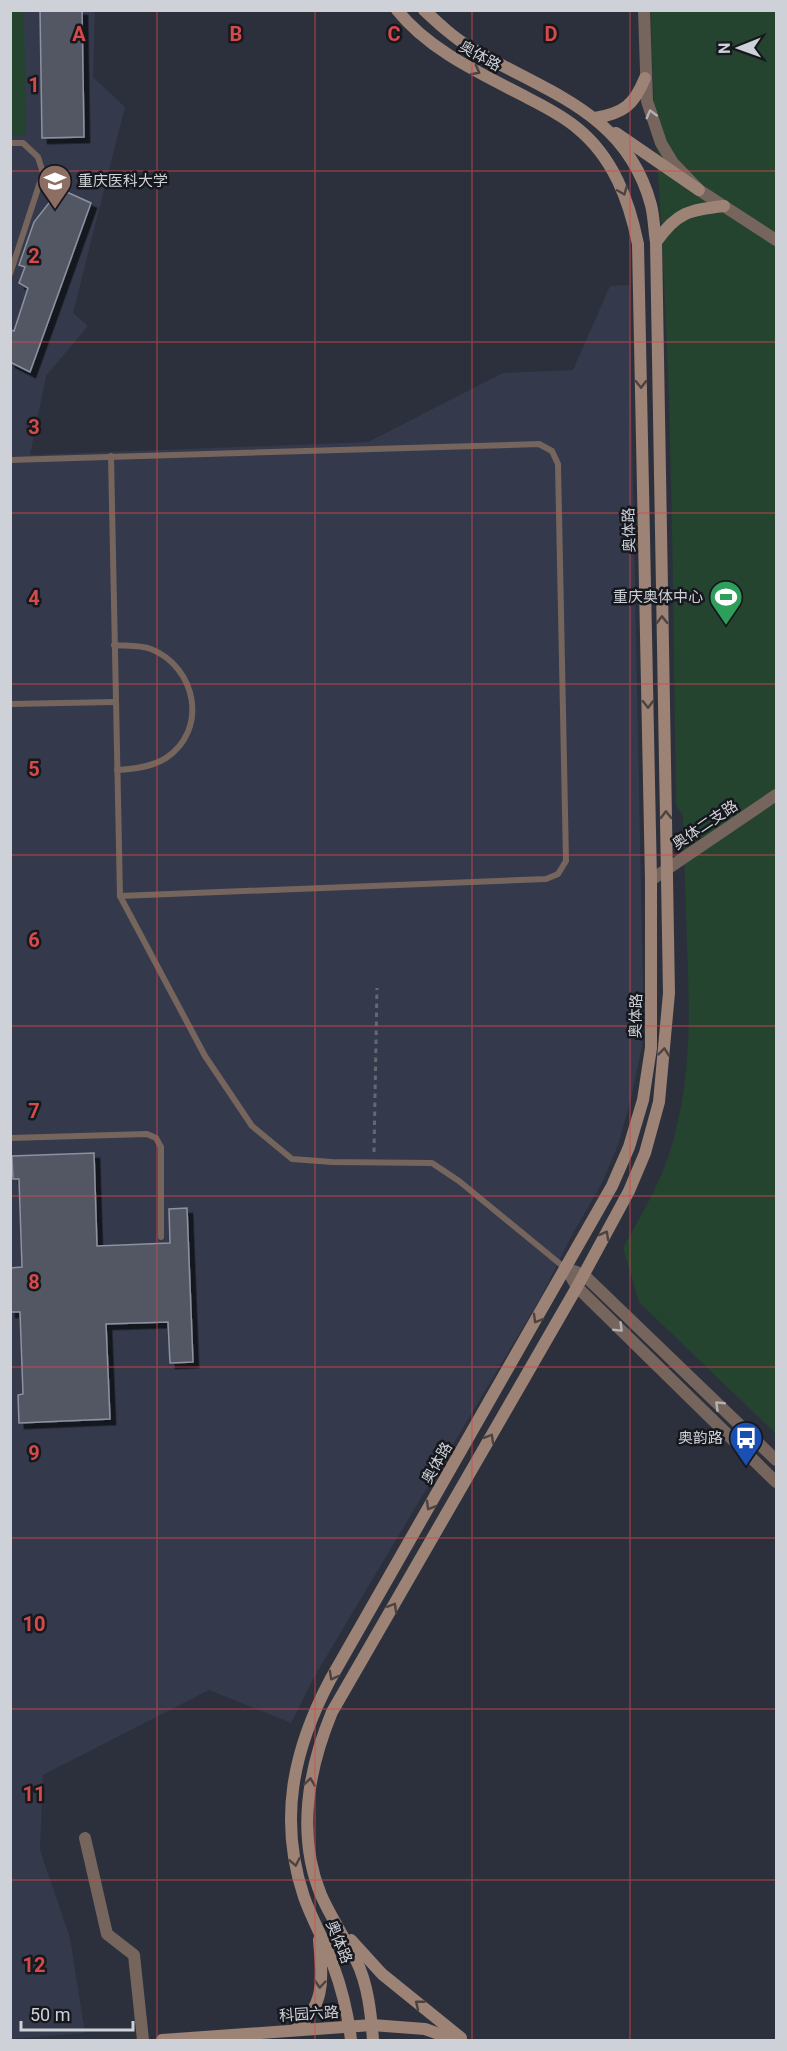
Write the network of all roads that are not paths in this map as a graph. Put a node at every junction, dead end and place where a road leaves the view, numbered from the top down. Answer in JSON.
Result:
{"nodes":[{"id":1,"x":396,"y":10,"type":"edge"},
{"id":2,"x":424,"y":10,"type":"edge"},
{"id":3,"x":644,"y":10,"type":"edge"},
{"id":4,"x":645,"y":78,"type":"junction"},
{"id":5,"x":595,"y":118,"type":"junction"},
{"id":6,"x":10,"y":143,"type":"edge"},
{"id":7,"x":699,"y":190,"type":"junction"},
{"id":8,"x":724,"y":206,"type":"junction"},
{"id":9,"x":777,"y":240,"type":"edge"},
{"id":10,"x":656,"y":242,"type":"junction"},
{"id":11,"x":10,"y":274,"type":"edge"},
{"id":12,"x":111,"y":456,"type":"junction"},
{"id":13,"x":10,"y":460,"type":"edge"},
{"id":14,"x":114,"y":645,"type":"junction"},
{"id":15,"x":115,"y":702,"type":"junction"},
{"id":16,"x":10,"y":704,"type":"edge"},
{"id":17,"x":117,"y":770,"type":"junction"},
{"id":18,"x":777,"y":795,"type":"edge"},
{"id":19,"x":667,"y":868,"type":"junction"},
{"id":20,"x":651,"y":879,"type":"junction"},
{"id":21,"x":120,"y":896,"type":"junction"},
{"id":22,"x":10,"y":1138,"type":"edge"},
{"id":23,"x":161,"y":1237,"type":"dead end"},
{"id":24,"x":566,"y":1268,"type":"junction"},
{"id":25,"x":584,"y":1275,"type":"junction"},
{"id":26,"x":577,"y":1287,"type":"junction"},
{"id":27,"x":777,"y":1460,"type":"edge"},
{"id":28,"x":777,"y":1482,"type":"edge"},
{"id":29,"x":85,"y":1838,"type":"dead end"},
{"id":30,"x":333,"y":1920,"type":"junction"},
{"id":31,"x":318,"y":1930,"type":"junction"},
{"id":32,"x":372,"y":2025,"type":"junction"},
{"id":33,"x":350,"y":2026,"type":"junction"},
{"id":34,"x":295,"y":2030,"type":"junction"},
{"id":35,"x":143,"y":2040,"type":"edge"},
{"id":36,"x":162,"y":2040,"type":"edge"},
{"id":37,"x":351,"y":2040,"type":"edge"},
{"id":38,"x":373,"y":2040,"type":"edge"},
{"id":39,"x":456,"y":2040,"type":"edge"},
{"id":40,"x":464,"y":2040,"type":"edge"}],
"edges":[{"from":1,"to":20,"type":"main road","name":"奥体路","one_way":true},
{"from":2,"to":5,"type":"main road","name":"奥体路"},
{"from":3,"to":4,"type":"street"},
{"from":4,"to":5,"type":"main road"},
{"from":7,"to":4,"type":"street","one_way":true},
{"from":5,"to":7,"type":"main road"},
{"from":5,"to":10,"type":"main road","name":"奥体路"},
{"from":6,"to":11,"type":"lane"},
{"from":7,"to":8,"type":"street"},
{"from":8,"to":9,"type":"street"},
{"from":8,"to":10,"type":"main road"},
{"from":19,"to":10,"type":"main road","name":"奥体路","one_way":true},
{"from":12,"to":13,"type":"lane"},
{"from":12,"to":14,"type":"lane"},
{"from":12,"to":21,"type":"lane"},
{"from":14,"to":15,"type":"lane"},
{"from":14,"to":17,"type":"lane"},
{"from":15,"to":16,"type":"lane"},
{"from":15,"to":17,"type":"lane"},
{"from":17,"to":21,"type":"lane"},
{"from":18,"to":19,"type":"street","name":"奥体二支路"},
{"from":19,"to":20,"type":"street","name":"奥体二支路"},
{"from":25,"to":19,"type":"main road","name":"奥体路","one_way":true},
{"from":20,"to":24,"type":"main road","name":"奥体路"},
{"from":21,"to":24,"type":"lane"},
{"from":22,"to":23,"type":"lane"},
{"from":24,"to":25,"type":"street"},
{"from":24,"to":26,"type":"street"},
{"from":24,"to":31,"type":"main road","name":"奥体路","one_way":true},
{"from":25,"to":26,"type":"main road","name":"奥体路"},
{"from":27,"to":25,"type":"street","one_way":true},
{"from":26,"to":28,"type":"street","one_way":true},
{"from":30,"to":26,"type":"main road","name":"奥体路","one_way":true},
{"from":29,"to":35,"type":"street"},
{"from":30,"to":32,"type":"main road","name":"奥体路"},
{"from":40,"to":30,"type":"main road","one_way":true},
{"from":31,"to":33,"type":"main road","name":"奥体路"},
{"from":31,"to":34,"type":"main road","one_way":true},
{"from":32,"to":33,"type":"main road","name":"科园六路"},
{"from":32,"to":38,"type":"main road","name":"奥体路"},
{"from":32,"to":39,"type":"main road","name":"科园六路"},
{"from":33,"to":34,"type":"main road","name":"科园六路"},
{"from":33,"to":37,"type":"main road","name":"奥体路"},
{"from":34,"to":36,"type":"main road","name":"科园六路"}]}
